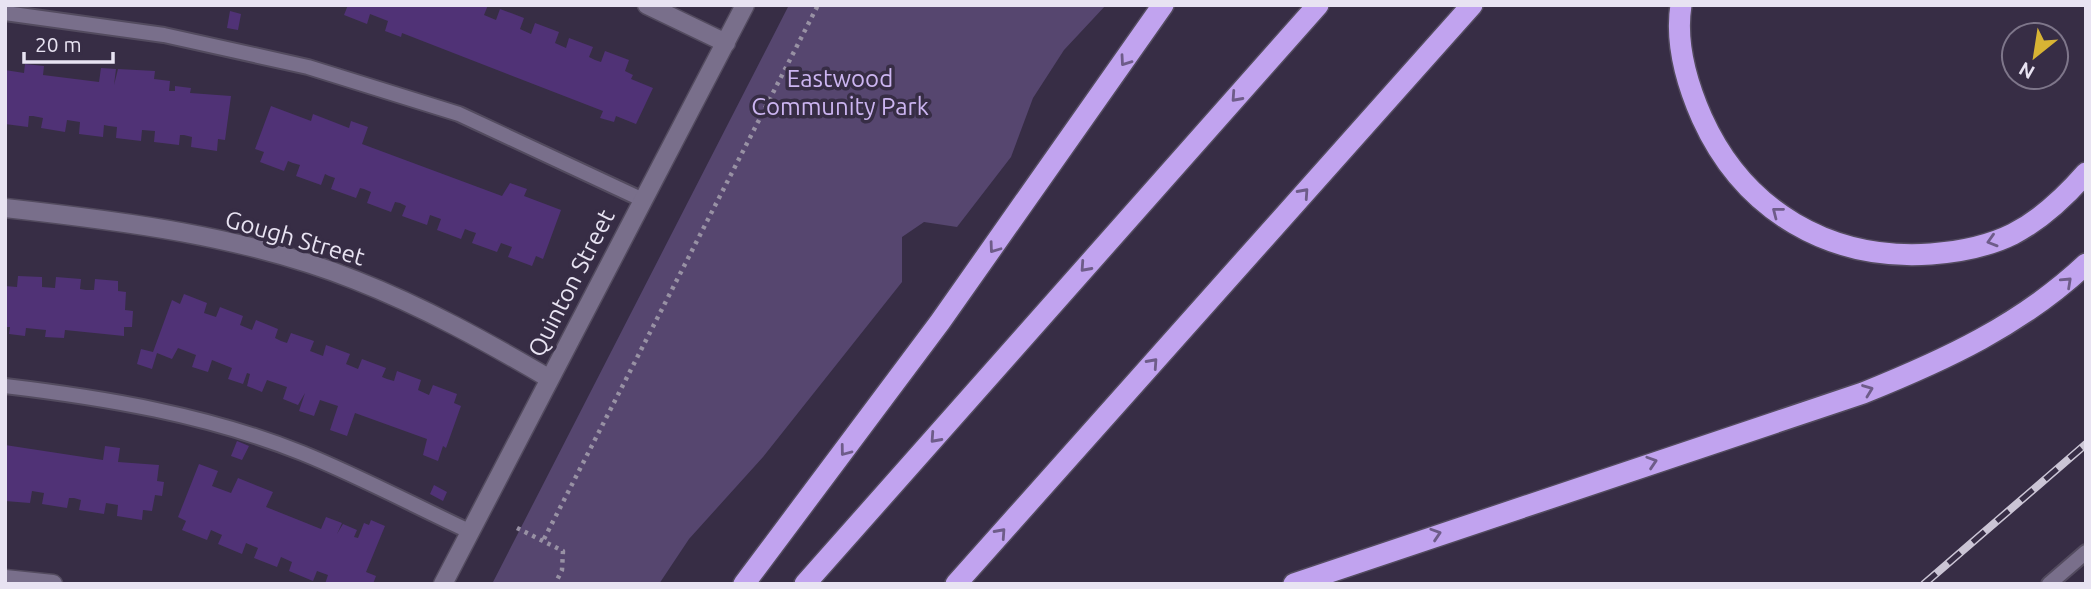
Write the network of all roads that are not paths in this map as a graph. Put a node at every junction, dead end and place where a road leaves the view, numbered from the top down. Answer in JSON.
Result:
{"nodes":[{"id":1,"x":647,"y":5,"type":"edge"},
{"id":2,"x":745,"y":5,"type":"edge"},
{"id":3,"x":1163,"y":5,"type":"edge"},
{"id":4,"x":1312,"y":5,"type":"edge"},
{"id":5,"x":1318,"y":5,"type":"edge"},
{"id":6,"x":1472,"y":5,"type":"edge"},
{"id":7,"x":1681,"y":5,"type":"edge"},
{"id":8,"x":5,"y":13,"type":"edge"},
{"id":9,"x":726,"y":43,"type":"junction"},
{"id":10,"x":1282,"y":46,"type":"junction"},
{"id":11,"x":2086,"y":173,"type":"edge"},
{"id":12,"x":641,"y":199,"type":"junction"},
{"id":13,"x":5,"y":208,"type":"edge"},
{"id":14,"x":2086,"y":264,"type":"edge"},
{"id":15,"x":550,"y":379,"type":"junction"},
{"id":16,"x":5,"y":386,"type":"edge"},
{"id":17,"x":471,"y":532,"type":"junction"},
{"id":18,"x":2086,"y":552,"type":"edge"},
{"id":19,"x":5,"y":579,"type":"edge"},
{"id":20,"x":53,"y":584,"type":"edge"},
{"id":21,"x":443,"y":584,"type":"edge"},
{"id":22,"x":744,"y":584,"type":"edge"},
{"id":23,"x":805,"y":584,"type":"edge"},
{"id":24,"x":956,"y":584,"type":"edge"},
{"id":25,"x":1294,"y":584,"type":"edge"},
{"id":26,"x":2049,"y":584,"type":"edge"}],
"edges":[{"from":1,"to":9,"type":"street"},
{"from":2,"to":9,"type":"street","name":"Quinton Street"},
{"from":3,"to":22,"type":"highway","one_way":true},
{"from":4,"to":10,"type":"highway"},
{"from":5,"to":10,"type":"highway"},
{"from":24,"to":6,"type":"highway","one_way":true},
{"from":11,"to":7,"type":"highway","one_way":true},
{"from":8,"to":12,"type":"lane"},
{"from":9,"to":12,"type":"street","name":"Quinton Street"},
{"from":10,"to":23,"type":"highway","one_way":true},
{"from":12,"to":15,"type":"street","name":"Quinton Street"},
{"from":13,"to":15,"type":"street","name":"Gough Street"},
{"from":25,"to":14,"type":"highway","one_way":true},
{"from":15,"to":17,"type":"street","name":"Quinton Street"},
{"from":16,"to":17,"type":"lane"},
{"from":17,"to":21,"type":"street","name":"Quinton Street"},
{"from":18,"to":26,"type":"lane"},
{"from":19,"to":20,"type":"street"}]}
